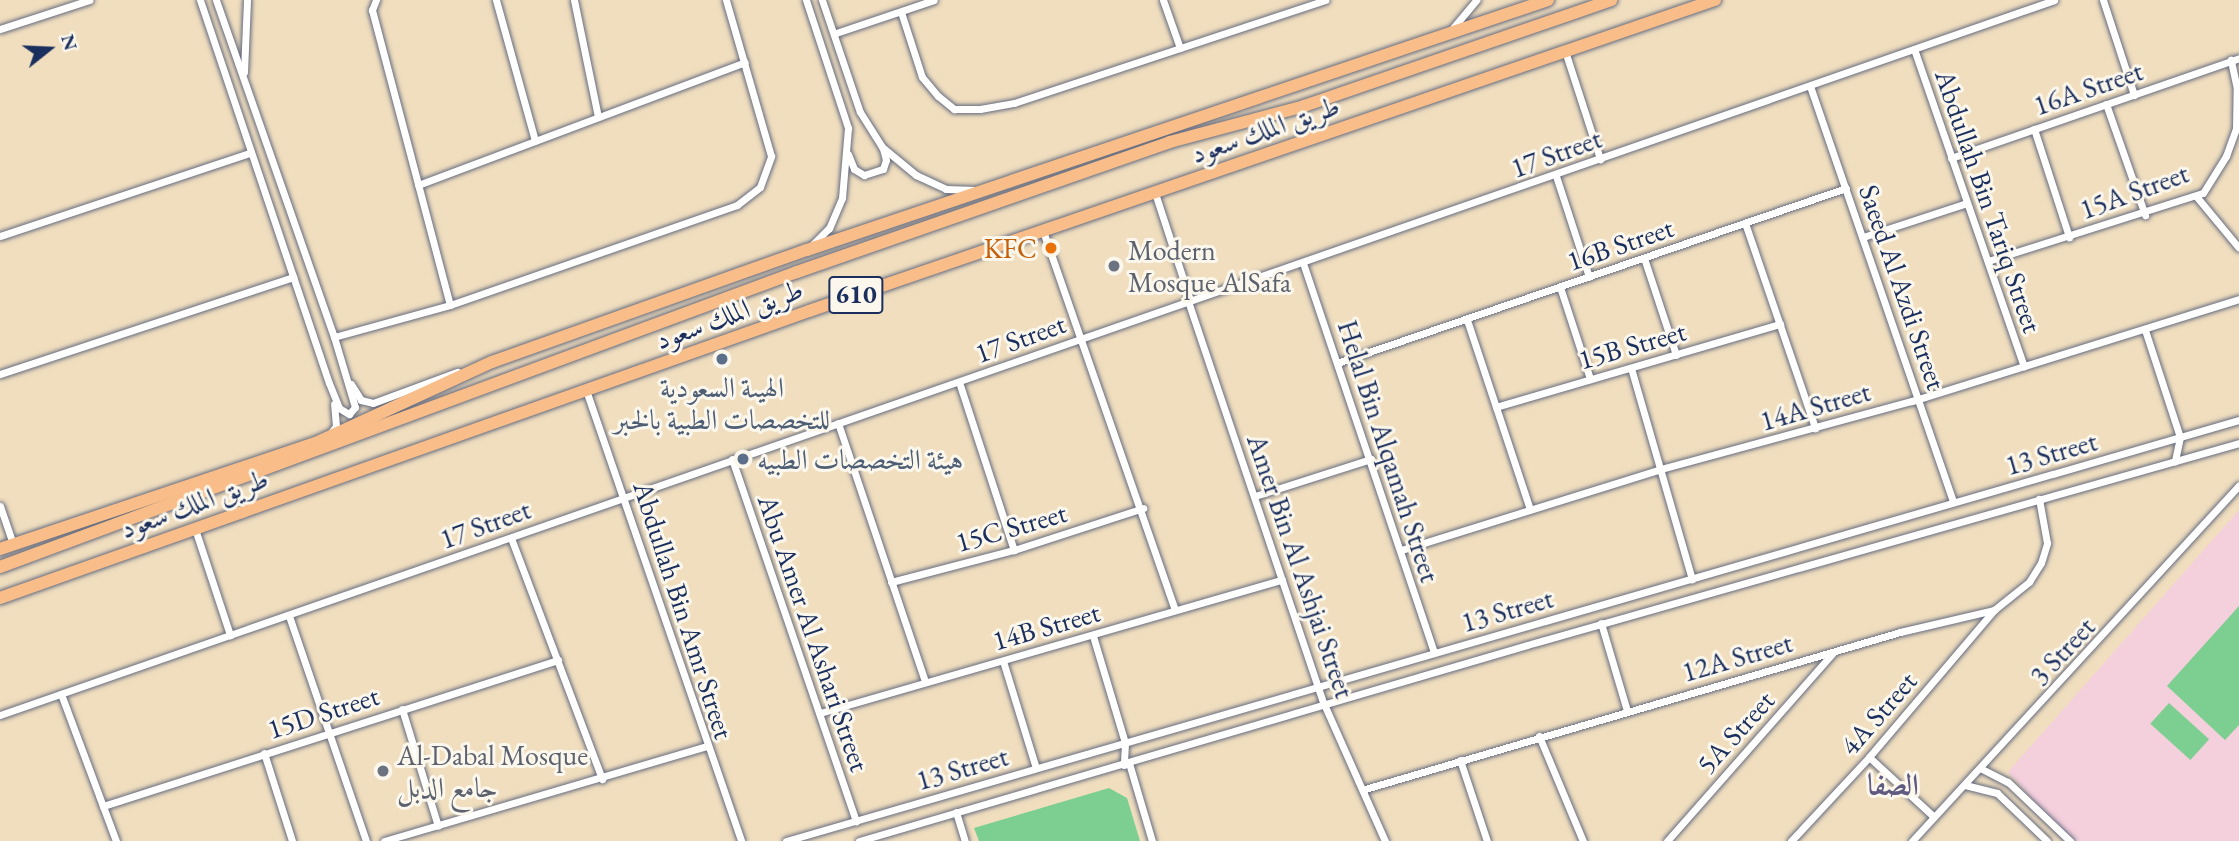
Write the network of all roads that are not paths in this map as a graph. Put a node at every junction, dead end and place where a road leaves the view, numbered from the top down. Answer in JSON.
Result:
{"nodes":[{"id":1,"x":89,"y":0,"type":"edge"},
{"id":2,"x":200,"y":0,"type":"edge"},
{"id":3,"x":216,"y":0,"type":"edge"},
{"id":4,"x":247,"y":0,"type":"edge"},
{"id":5,"x":376,"y":0,"type":"edge"},
{"id":6,"x":496,"y":0,"type":"edge"},
{"id":7,"x":575,"y":0,"type":"edge"},
{"id":8,"x":726,"y":0,"type":"edge"},
{"id":9,"x":806,"y":0,"type":"edge"},
{"id":10,"x":822,"y":0,"type":"edge"},
{"id":11,"x":934,"y":0,"type":"edge"},
{"id":12,"x":1163,"y":0,"type":"edge"},
{"id":13,"x":1325,"y":0,"type":"edge"},
{"id":14,"x":1476,"y":0,"type":"edge"},
{"id":15,"x":1548,"y":0,"type":"edge"},
{"id":16,"x":1611,"y":0,"type":"edge"},
{"id":17,"x":1715,"y":0,"type":"edge"},
{"id":18,"x":2054,"y":0,"type":"edge"},
{"id":19,"x":2103,"y":0,"type":"edge"},
{"id":20,"x":901,"y":12,"type":"junction"},
{"id":21,"x":0,"y":29,"type":"edge"},
{"id":22,"x":836,"y":33,"type":"junction"},
{"id":23,"x":1446,"y":36,"type":"junction"},
{"id":24,"x":1180,"y":48,"type":"junction"},
{"id":25,"x":1914,"y":50,"type":"junction"},
{"id":26,"x":1565,"y":51,"type":"junction"},
{"id":27,"x":2235,"y":59,"type":"edge"},
{"id":28,"x":745,"y":62,"type":"junction"},
{"id":29,"x":244,"y":80,"type":"junction"},
{"id":30,"x":1810,"y":86,"type":"junction"},
{"id":31,"x":2134,"y":95,"type":"junction"},
{"id":32,"x":2106,"y":104,"type":"junction"},
{"id":33,"x":598,"y":117,"type":"junction"},
{"id":34,"x":2034,"y":129,"type":"junction"},
{"id":35,"x":535,"y":141,"type":"junction"},
{"id":36,"x":882,"y":147,"type":"junction"},
{"id":37,"x":250,"y":153,"type":"junction"},
{"id":38,"x":848,"y":153,"type":"junction"},
{"id":39,"x":1951,"y":158,"type":"junction"},
{"id":40,"x":1600,"y":159,"type":"junction"},
{"id":41,"x":1556,"y":176,"type":"junction"},
{"id":42,"x":418,"y":185,"type":"junction"},
{"id":43,"x":1846,"y":188,"type":"junction"},
{"id":44,"x":976,"y":190,"type":"junction"},
{"id":45,"x":1155,"y":192,"type":"junction"},
{"id":46,"x":2196,"y":196,"type":"junction"},
{"id":47,"x":1967,"y":203,"type":"junction"},
{"id":48,"x":2145,"y":215,"type":"junction"},
{"id":49,"x":1745,"y":223,"type":"junction"},
{"id":50,"x":1044,"y":231,"type":"junction"},
{"id":51,"x":0,"y":236,"type":"edge"},
{"id":52,"x":1864,"y":237,"type":"junction"},
{"id":53,"x":2069,"y":237,"type":"junction"},
{"id":54,"x":2239,"y":248,"type":"edge"},
{"id":55,"x":807,"y":250,"type":"junction"},
{"id":56,"x":1644,"y":258,"type":"junction"},
{"id":57,"x":1987,"y":261,"type":"junction"},
{"id":58,"x":1303,"y":263,"type":"junction"},
{"id":59,"x":293,"y":277,"type":"junction"},
{"id":60,"x":1589,"y":277,"type":"junction"},
{"id":61,"x":1560,"y":287,"type":"junction"},
{"id":62,"x":2239,"y":299,"type":"edge"},
{"id":63,"x":1189,"y":301,"type":"junction"},
{"id":64,"x":450,"y":305,"type":"junction"},
{"id":65,"x":1466,"y":320,"type":"junction"},
{"id":66,"x":1780,"y":324,"type":"junction"},
{"id":67,"x":2145,"y":330,"type":"junction"},
{"id":68,"x":334,"y":337,"type":"junction"},
{"id":69,"x":1078,"y":340,"type":"junction"},
{"id":70,"x":1676,"y":355,"type":"junction"},
{"id":71,"x":492,"y":362,"type":"junction"},
{"id":72,"x":1340,"y":362,"type":"junction"},
{"id":73,"x":2024,"y":367,"type":"junction"},
{"id":74,"x":1632,"y":368,"type":"junction"},
{"id":75,"x":0,"y":374,"type":"edge"},
{"id":76,"x":346,"y":375,"type":"junction"},
{"id":77,"x":1590,"y":379,"type":"junction"},
{"id":78,"x":959,"y":382,"type":"junction"},
{"id":79,"x":329,"y":383,"type":"junction"},
{"id":80,"x":587,"y":393,"type":"junction"},
{"id":81,"x":1920,"y":399,"type":"junction"},
{"id":82,"x":1496,"y":407,"type":"junction"},
{"id":83,"x":2239,"y":420,"type":"edge"},
{"id":84,"x":838,"y":423,"type":"junction"},
{"id":85,"x":1815,"y":428,"type":"junction"},
{"id":86,"x":2180,"y":437,"type":"junction"},
{"id":87,"x":320,"y":441,"type":"junction"},
{"id":88,"x":2239,"y":443,"type":"edge"},
{"id":89,"x":732,"y":459,"type":"junction"},
{"id":90,"x":1371,"y":459,"type":"junction"},
{"id":91,"x":2175,"y":461,"type":"junction"},
{"id":92,"x":241,"y":468,"type":"junction"},
{"id":93,"x":1661,"y":469,"type":"junction"},
{"id":94,"x":2239,"y":486,"type":"edge"},
{"id":95,"x":625,"y":496,"type":"junction"},
{"id":96,"x":1255,"y":496,"type":"junction"},
{"id":97,"x":2039,"y":499,"type":"junction"},
{"id":98,"x":1953,"y":502,"type":"junction"},
{"id":99,"x":0,"y":506,"type":"edge"},
{"id":100,"x":1143,"y":508,"type":"junction"},
{"id":101,"x":1531,"y":509,"type":"junction"},
{"id":102,"x":195,"y":529,"type":"junction"},
{"id":103,"x":511,"y":538,"type":"junction"},
{"id":104,"x":13,"y":544,"type":"junction"},
{"id":105,"x":0,"y":549,"type":"edge"},
{"id":106,"x":1014,"y":550,"type":"junction"},
{"id":107,"x":1401,"y":550,"type":"junction"},
{"id":108,"x":35,"y":554,"type":"junction"},
{"id":109,"x":0,"y":568,"type":"edge"},
{"id":110,"x":1692,"y":579,"type":"junction"},
{"id":111,"x":1282,"y":580,"type":"junction"},
{"id":112,"x":891,"y":582,"type":"junction"},
{"id":113,"x":0,"y":598,"type":"edge"},
{"id":114,"x":1175,"y":609,"type":"junction"},
{"id":115,"x":1994,"y":610,"type":"junction"},
{"id":116,"x":289,"y":616,"type":"junction"},
{"id":117,"x":1601,"y":623,"type":"junction"},
{"id":118,"x":230,"y":635,"type":"junction"},
{"id":119,"x":1093,"y":636,"type":"junction"},
{"id":120,"x":1835,"y":651,"type":"junction"},
{"id":121,"x":1434,"y":652,"type":"junction"},
{"id":122,"x":558,"y":660,"type":"junction"},
{"id":123,"x":1003,"y":661,"type":"junction"},
{"id":124,"x":925,"y":682,"type":"junction"},
{"id":125,"x":1318,"y":686,"type":"junction"},
{"id":126,"x":61,"y":694,"type":"junction"},
{"id":127,"x":1324,"y":704,"type":"junction"},
{"id":128,"x":402,"y":709,"type":"junction"},
{"id":129,"x":1627,"y":711,"type":"junction"},
{"id":130,"x":820,"y":713,"type":"junction"},
{"id":131,"x":0,"y":715,"type":"edge"},
{"id":132,"x":330,"y":732,"type":"junction"},
{"id":133,"x":1539,"y":736,"type":"junction"},
{"id":134,"x":1125,"y":743,"type":"junction"},
{"id":135,"x":707,"y":746,"type":"junction"},
{"id":136,"x":264,"y":753,"type":"junction"},
{"id":137,"x":1869,"y":757,"type":"junction"},
{"id":138,"x":1460,"y":760,"type":"junction"},
{"id":139,"x":1126,"y":764,"type":"junction"},
{"id":140,"x":1036,"y":768,"type":"junction"},
{"id":141,"x":1980,"y":768,"type":"junction"},
{"id":142,"x":602,"y":779,"type":"junction"},
{"id":143,"x":2008,"y":782,"type":"junction"},
{"id":144,"x":1965,"y":785,"type":"junction"},
{"id":145,"x":1365,"y":789,"type":"junction"},
{"id":146,"x":1997,"y":793,"type":"junction"},
{"id":147,"x":103,"y":806,"type":"junction"},
{"id":148,"x":956,"y":812,"type":"junction"},
{"id":149,"x":1934,"y":817,"type":"junction"},
{"id":150,"x":856,"y":821,"type":"junction"},
{"id":151,"x":438,"y":826,"type":"junction"},
{"id":152,"x":2063,"y":834,"type":"junction"},
{"id":153,"x":116,"y":841,"type":"edge"},
{"id":154,"x":292,"y":841,"type":"edge"},
{"id":155,"x":366,"y":841,"type":"edge"},
{"id":156,"x":384,"y":841,"type":"edge"},
{"id":157,"x":741,"y":841,"type":"edge"},
{"id":158,"x":786,"y":841,"type":"edge"},
{"id":159,"x":859,"y":841,"type":"edge"},
{"id":160,"x":965,"y":841,"type":"edge"},
{"id":161,"x":1152,"y":841,"type":"edge"},
{"id":162,"x":1385,"y":841,"type":"edge"},
{"id":163,"x":1487,"y":841,"type":"edge"},
{"id":164,"x":1583,"y":841,"type":"edge"},
{"id":165,"x":1667,"y":841,"type":"edge"},
{"id":166,"x":1791,"y":841,"type":"edge"},
{"id":167,"x":1912,"y":841,"type":"edge"},
{"id":168,"x":2047,"y":841,"type":"edge"},
{"id":169,"x":2057,"y":841,"type":"edge"},
{"id":170,"x":2070,"y":841,"type":"edge"}],
"edges":[{"from":1,"to":21,"type":"street"},
{"from":2,"to":37,"type":"street"},
{"from":3,"to":29,"type":"street"},
{"from":4,"to":29,"type":"street"},
{"from":5,"to":42,"type":"street"},
{"from":6,"to":35,"type":"street"},
{"from":7,"to":33,"type":"street"},
{"from":8,"to":28,"type":"street"},
{"from":9,"to":38,"type":"street"},
{"from":10,"to":22,"type":"street"},
{"from":11,"to":20,"type":"street"},
{"from":12,"to":24,"type":"street"},
{"from":13,"to":24,"type":"street"},
{"from":14,"to":23,"type":"street"},
{"from":15,"to":23,"type":"main road"},
{"from":16,"to":108,"type":"main road","name":"طريق الملك سعود","number":"610"},
{"from":17,"to":26,"type":"main road","name":"طريق الملك سعود","number":"610"},
{"from":18,"to":25,"type":"street","name":"17 Street"},
{"from":19,"to":31,"type":"street"},
{"from":20,"to":22,"type":"street"},
{"from":20,"to":24,"type":"street"},
{"from":22,"to":36,"type":"street"},
{"from":23,"to":44,"type":"main road"},
{"from":25,"to":30,"type":"street","name":"17 Street"},
{"from":25,"to":39,"type":"street","name":"Abdullah Bin Tariq Street"},
{"from":26,"to":40,"type":"street"},
{"from":26,"to":45,"type":"main road","name":"طريق الملك سعود","number":"610"},
{"from":27,"to":31,"type":"street","name":"16A Street"},
{"from":27,"to":46,"type":"street","name":"15A Street"},
{"from":28,"to":33,"type":"street"},
{"from":28,"to":64,"type":"street"},
{"from":29,"to":68,"type":"street"},
{"from":30,"to":40,"type":"street","name":"17 Street"},
{"from":30,"to":43,"type":"street","name":"Saeed Al Azdi Street"},
{"from":31,"to":32,"type":"street","name":"16A Street"},
{"from":32,"to":34,"type":"street","name":"16A Street"},
{"from":32,"to":48,"type":"street"},
{"from":33,"to":35,"type":"street"},
{"from":34,"to":39,"type":"street","name":"16A Street"},
{"from":34,"to":53,"type":"street"},
{"from":35,"to":42,"type":"street"},
{"from":36,"to":38,"type":"street"},
{"from":36,"to":44,"type":"street"},
{"from":37,"to":51,"type":"street"},
{"from":37,"to":59,"type":"street"},
{"from":38,"to":55,"type":"street"},
{"from":39,"to":47,"type":"street","name":"Abdullah Bin Tariq Street"},
{"from":40,"to":41,"type":"street","name":"17 Street"},
{"from":41,"to":58,"type":"street","name":"17 Street"},
{"from":41,"to":60,"type":"street"},
{"from":42,"to":64,"type":"street"},
{"from":43,"to":49,"type":"street","name":"16B Street"},
{"from":43,"to":52,"type":"street","name":"Saeed Al Azdi Street"},
{"from":44,"to":55,"type":"main road"},
{"from":45,"to":50,"type":"main road","name":"طريق الملك سعود","number":"610"},
{"from":45,"to":63,"type":"street","name":"Amer Bin Al Ashjai Street"},
{"from":46,"to":48,"type":"street","name":"15A Street"},
{"from":46,"to":54,"type":"street"},
{"from":47,"to":52,"type":"street"},
{"from":47,"to":57,"type":"street","name":"Abdullah Bin Tariq Street"},
{"from":48,"to":53,"type":"street","name":"15A Street"},
{"from":49,"to":56,"type":"street","name":"16B Street"},
{"from":49,"to":66,"type":"street"},
{"from":50,"to":69,"type":"street"},
{"from":50,"to":80,"type":"main road","name":"طريق الملك سعود","number":"610"},
{"from":52,"to":81,"type":"street","name":"Saeed Al Azdi Street"},
{"from":53,"to":57,"type":"street","name":"15A Street"},
{"from":55,"to":71,"type":"main road"},
{"from":56,"to":60,"type":"street","name":"16B Street"},
{"from":56,"to":70,"type":"street"},
{"from":57,"to":73,"type":"street","name":"Abdullah Bin Tariq Street"},
{"from":58,"to":63,"type":"street","name":"17 Street"},
{"from":58,"to":72,"type":"street","name":"Helal Bin Alqamah Street"},
{"from":59,"to":75,"type":"street"},
{"from":59,"to":79,"type":"street"},
{"from":60,"to":61,"type":"street","name":"16B Street"},
{"from":61,"to":65,"type":"street","name":"16B Street"},
{"from":61,"to":77,"type":"street"},
{"from":62,"to":67,"type":"street","name":"14A Street"},
{"from":63,"to":69,"type":"street","name":"17 Street"},
{"from":63,"to":96,"type":"street","name":"Amer Bin Al Ashjai Street"},
{"from":64,"to":68,"type":"street"},
{"from":65,"to":72,"type":"street","name":"16B Street"},
{"from":65,"to":82,"type":"street"},
{"from":66,"to":70,"type":"street","name":"15B Street"},
{"from":66,"to":85,"type":"street"},
{"from":67,"to":73,"type":"street","name":"14A Street"},
{"from":67,"to":86,"type":"street"},
{"from":68,"to":76,"type":"street"},
{"from":69,"to":78,"type":"street","name":"17 Street"},
{"from":69,"to":100,"type":"street"},
{"from":70,"to":74,"type":"street","name":"15B Street"},
{"from":71,"to":76,"type":"street"},
{"from":71,"to":87,"type":"main road"},
{"from":72,"to":90,"type":"street","name":"Helal Bin Alqamah Street"},
{"from":73,"to":81,"type":"street","name":"14A Street"},
{"from":74,"to":77,"type":"street","name":"15B Street"},
{"from":74,"to":93,"type":"street"},
{"from":76,"to":79,"type":"street"},
{"from":77,"to":82,"type":"street","name":"15B Street"},
{"from":78,"to":84,"type":"street","name":"17 Street"},
{"from":78,"to":106,"type":"street"},
{"from":79,"to":87,"type":"street"},
{"from":80,"to":95,"type":"street","name":"Abdullah Bin Amr Street"},
{"from":80,"to":102,"type":"main road","name":"طريق الملك سعود","number":"610"},
{"from":81,"to":85,"type":"street","name":"14A Street"},
{"from":81,"to":98,"type":"street","name":"Saeed Al Azdi Street"},
{"from":82,"to":101,"type":"street"},
{"from":83,"to":86,"type":"street","name":"13 Street"},
{"from":84,"to":89,"type":"street","name":"17 Street"},
{"from":84,"to":112,"type":"street"},
{"from":85,"to":93,"type":"street","name":"14A Street"},
{"from":86,"to":91,"type":"street"},
{"from":86,"to":98,"type":"street","name":"13 Street"},
{"from":87,"to":92,"type":"main road"},
{"from":88,"to":91,"type":"street","name":"13 Street"},
{"from":89,"to":95,"type":"street","name":"17 Street"},
{"from":89,"to":130,"type":"street","name":"Abu Amer Al Ashari Street"},
{"from":90,"to":96,"type":"street"},
{"from":90,"to":107,"type":"street","name":"Helal Bin Alqamah Street"},
{"from":91,"to":97,"type":"street","name":"13 Street"},
{"from":92,"to":104,"type":"main road"},
{"from":92,"to":108,"type":"main road"},
{"from":93,"to":101,"type":"street","name":"14A Street"},
{"from":93,"to":110,"type":"street"},
{"from":94,"to":141,"type":"street","name":"3 Street"},
{"from":95,"to":103,"type":"street","name":"17 Street"},
{"from":95,"to":135,"type":"street","name":"Abdullah Bin Amr Street"},
{"from":96,"to":111,"type":"street","name":"Amer Bin Al Ashjai Street"},
{"from":97,"to":115,"type":"street","name":"12A Street"},
{"from":97,"to":117,"type":"street","name":"13 Street"},
{"from":98,"to":110,"type":"street","name":"13 Street"},
{"from":99,"to":104,"type":"street"},
{"from":100,"to":106,"type":"street","name":"15C Street"},
{"from":100,"to":114,"type":"street"},
{"from":101,"to":107,"type":"street","name":"14A Street"},
{"from":102,"to":113,"type":"main road","name":"طريق الملك سعود","number":"610"},
{"from":102,"to":118,"type":"street"},
{"from":103,"to":116,"type":"street","name":"17 Street"},
{"from":103,"to":122,"type":"street"},
{"from":104,"to":105,"type":"main road"},
{"from":106,"to":112,"type":"street","name":"15C Street"},
{"from":107,"to":121,"type":"street","name":"Helal Bin Alqamah Street"},
{"from":108,"to":109,"type":"main road","name":"طريق الملك سعود","number":"610"},
{"from":110,"to":121,"type":"street","name":"13 Street"},
{"from":111,"to":114,"type":"street","name":"14B Street"},
{"from":111,"to":125,"type":"street","name":"Amer Bin Al Ashjai Street"},
{"from":112,"to":124,"type":"street"},
{"from":114,"to":119,"type":"street","name":"14B Street"},
{"from":115,"to":120,"type":"street","name":"12A Street"},
{"from":115,"to":137,"type":"street","name":"4A Street"},
{"from":116,"to":118,"type":"street","name":"17 Street"},
{"from":116,"to":132,"type":"street"},
{"from":117,"to":127,"type":"street","name":"13 Street"},
{"from":117,"to":129,"type":"street"},
{"from":118,"to":126,"type":"street","name":"17 Street"},
{"from":119,"to":123,"type":"street","name":"14B Street"},
{"from":119,"to":134,"type":"street"},
{"from":120,"to":129,"type":"street","name":"12A Street"},
{"from":120,"to":165,"type":"street","name":"5A Street"},
{"from":121,"to":125,"type":"street","name":"13 Street"},
{"from":122,"to":128,"type":"street","name":"15D Street"},
{"from":122,"to":142,"type":"street"},
{"from":123,"to":124,"type":"street","name":"14B Street"},
{"from":123,"to":140,"type":"street"},
{"from":124,"to":130,"type":"street","name":"14B Street"},
{"from":125,"to":127,"type":"street","name":"Amer Bin Al Ashjai Street"},
{"from":125,"to":134,"type":"street","name":"13 Street"},
{"from":126,"to":131,"type":"street","name":"17 Street"},
{"from":126,"to":147,"type":"street"},
{"from":127,"to":139,"type":"street","name":"13 Street"},
{"from":127,"to":145,"type":"street","name":"Amer Bin Al Ashjai Street"},
{"from":128,"to":132,"type":"street","name":"15D Street"},
{"from":128,"to":151,"type":"street"},
{"from":129,"to":133,"type":"street","name":"12A Street"},
{"from":130,"to":150,"type":"street","name":"Abu Amer Al Ashari Street"},
{"from":132,"to":136,"type":"street","name":"15D Street"},
{"from":132,"to":155,"type":"street"},
{"from":133,"to":138,"type":"street","name":"12A Street"},
{"from":133,"to":164,"type":"street"},
{"from":134,"to":139,"type":"street"},
{"from":134,"to":140,"type":"street","name":"13 Street"},
{"from":135,"to":142,"type":"street"},
{"from":135,"to":157,"type":"street","name":"Abdullah Bin Amr Street"},
{"from":136,"to":147,"type":"street","name":"15D Street"},
{"from":136,"to":154,"type":"street"},
{"from":137,"to":149,"type":"street"},
{"from":137,"to":166,"type":"street","name":"4A Street"},
{"from":138,"to":145,"type":"street","name":"12A Street"},
{"from":138,"to":163,"type":"street"},
{"from":139,"to":148,"type":"street","name":"13 Street"},
{"from":139,"to":161,"type":"street"},
{"from":140,"to":150,"type":"street","name":"13 Street"},
{"from":141,"to":143,"type":"street"},
{"from":141,"to":144,"type":"street","name":"3 Street"},
{"from":142,"to":151,"type":"street"},
{"from":143,"to":146,"type":"street"},
{"from":143,"to":152,"type":"street"},
{"from":144,"to":146,"type":"street"},
{"from":144,"to":149,"type":"street","name":"3 Street"},
{"from":145,"to":162,"type":"street","name":"Amer Bin Al Ashjai Street"},
{"from":146,"to":168,"type":"street"},
{"from":147,"to":153,"type":"street"},
{"from":148,"to":159,"type":"street","name":"13 Street"},
{"from":148,"to":160,"type":"street"},
{"from":149,"to":167,"type":"street","name":"3 Street"},
{"from":150,"to":158,"type":"street","name":"13 Street"},
{"from":151,"to":156,"type":"street"},
{"from":152,"to":169,"type":"street"},
{"from":152,"to":170,"type":"street"}]}
